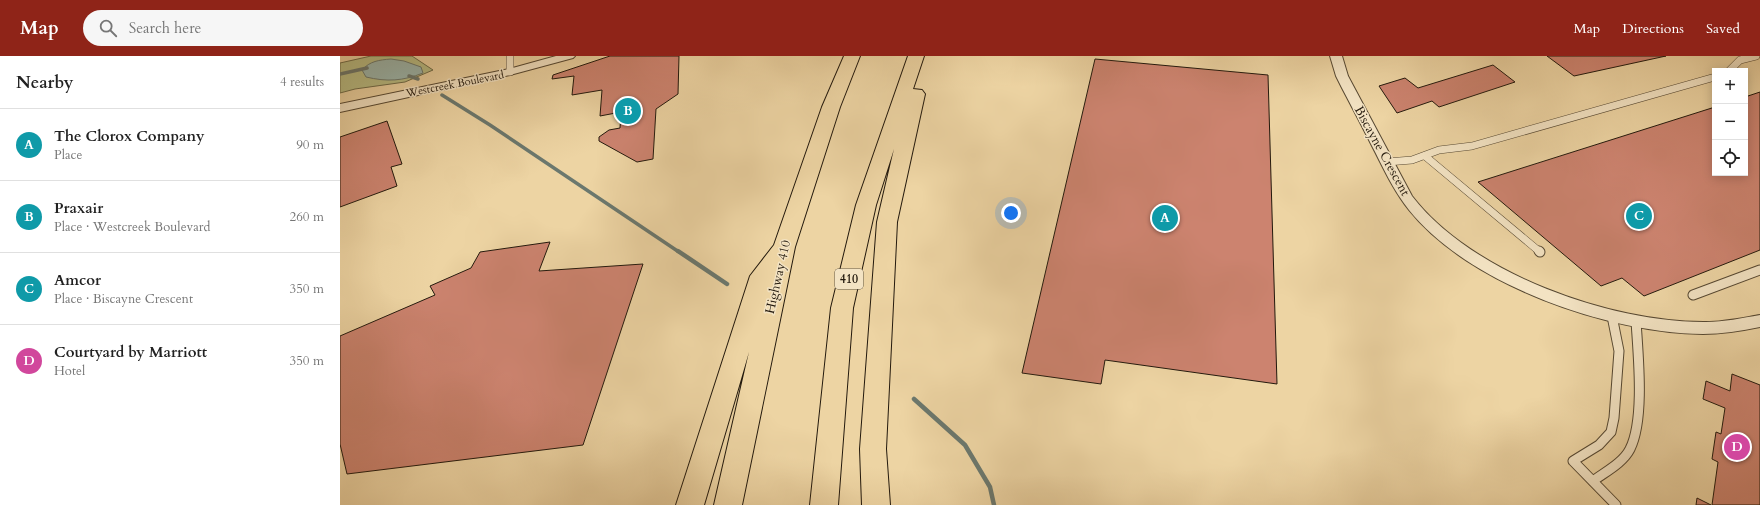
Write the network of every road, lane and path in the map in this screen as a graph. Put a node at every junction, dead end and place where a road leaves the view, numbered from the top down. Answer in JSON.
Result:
{"nodes":[{"id":1,"x":510,"y":56,"type":"edge"},
{"id":2,"x":569,"y":56,"type":"edge"},
{"id":3,"x":852,"y":56,"type":"edge"},
{"id":4,"x":1336,"y":56,"type":"edge"},
{"id":5,"x":1756,"y":56,"type":"edge"},
{"id":6,"x":914,"y":58,"type":"edge"},
{"id":7,"x":1732,"y":68,"type":"edge"},
{"id":8,"x":510,"y":72,"type":"junction"},
{"id":9,"x":1712,"y":78,"type":"edge"},
{"id":10,"x":340,"y":108,"type":"edge"},
{"id":11,"x":1425,"y":156,"type":"junction"},
{"id":12,"x":1386,"y":162,"type":"junction"},
{"id":13,"x":784,"y":247,"type":"junction"},
{"id":14,"x":1540,"y":252,"type":"dead end"},
{"id":15,"x":1760,"y":270,"type":"edge"},
{"id":16,"x":1693,"y":295,"type":"dead end"},
{"id":17,"x":1612,"y":316,"type":"junction"},
{"id":18,"x":1636,"y":321,"type":"junction"},
{"id":19,"x":1760,"y":321,"type":"edge"},
{"id":20,"x":1593,"y":481,"type":"junction"},
{"id":21,"x":690,"y":505,"type":"edge"},
{"id":22,"x":728,"y":505,"type":"edge"},
{"id":23,"x":824,"y":505,"type":"edge"},
{"id":24,"x":876,"y":505,"type":"edge"},
{"id":25,"x":1616,"y":505,"type":"edge"}],
"edges":[{"from":1,"to":8,"type":"lane"},
{"from":2,"to":8,"type":"street","name":"Westcreek Boulevard"},
{"from":3,"to":13,"type":"highway","name":"Highway 410"},
{"from":4,"to":12,"type":"street","name":"Biscayne Crescent"},
{"from":5,"to":7,"type":"lane"},
{"from":6,"to":23,"type":"highway","number":"410"},
{"from":6,"to":24,"type":"highway"},
{"from":8,"to":10,"type":"street","name":"Westcreek Boulevard"},
{"from":9,"to":11,"type":"lane"},
{"from":11,"to":12,"type":"lane"},
{"from":11,"to":14,"type":"lane"},
{"from":12,"to":17,"type":"street","name":"Biscayne Crescent"},
{"from":13,"to":21,"type":"highway"},
{"from":13,"to":22,"type":"highway","name":"Highway 410"},
{"from":15,"to":16,"type":"lane"},
{"from":17,"to":18,"type":"street","name":"Biscayne Crescent"},
{"from":17,"to":20,"type":"lane"},
{"from":18,"to":19,"type":"street","name":"Biscayne Crescent"},
{"from":18,"to":20,"type":"lane"},
{"from":20,"to":25,"type":"lane"}]}
